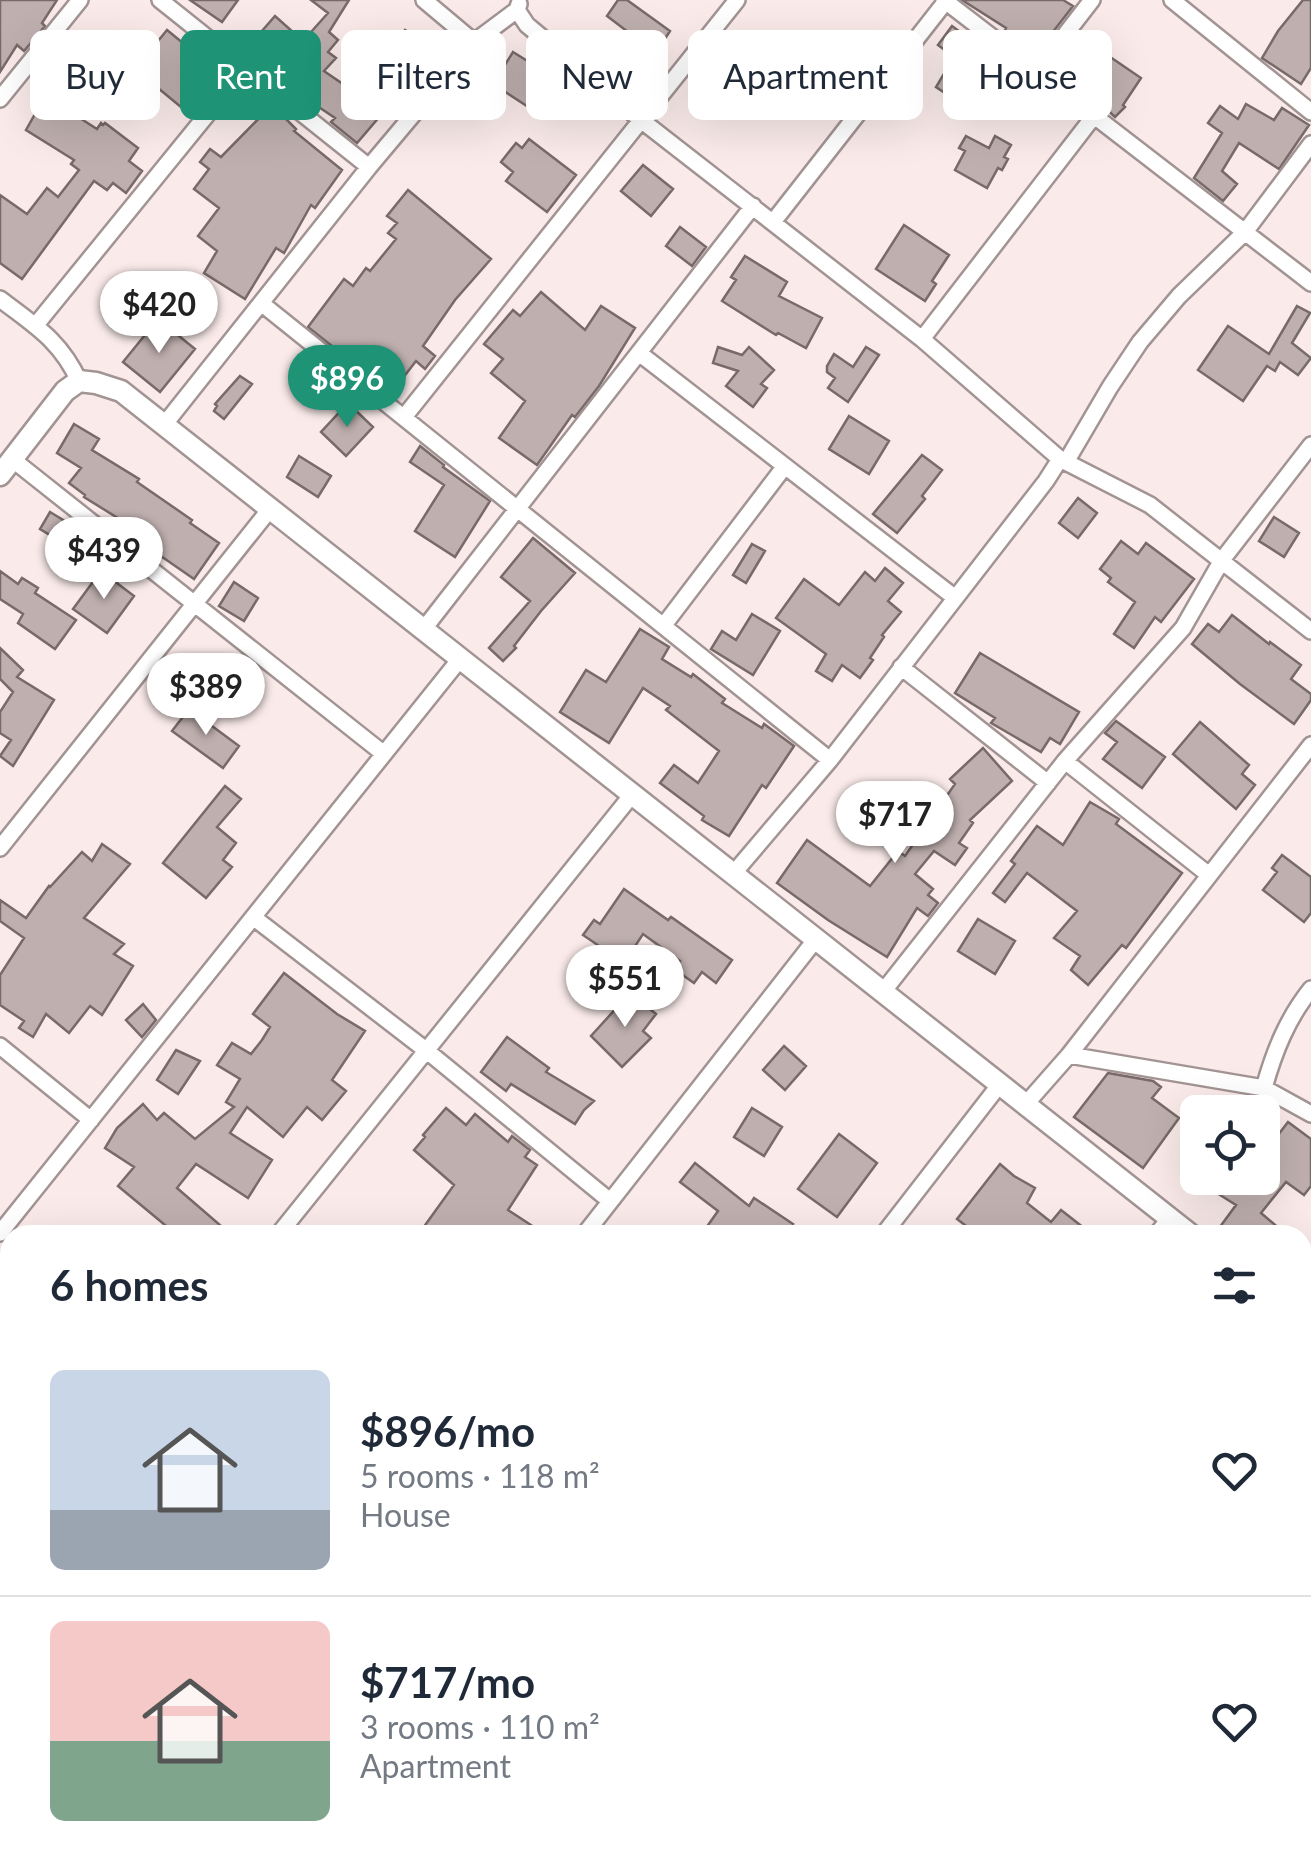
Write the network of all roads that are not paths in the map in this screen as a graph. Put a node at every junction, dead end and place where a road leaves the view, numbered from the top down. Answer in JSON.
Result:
{"nodes":[{"id":1,"x":80,"y":0,"type":"edge"},
{"id":2,"x":160,"y":0,"type":"edge"},
{"id":3,"x":424,"y":0,"type":"edge"},
{"id":4,"x":737,"y":0,"type":"edge"},
{"id":5,"x":945,"y":0,"type":"edge"},
{"id":6,"x":1092,"y":0,"type":"edge"},
{"id":7,"x":1172,"y":0,"type":"edge"},
{"id":8,"x":518,"y":5,"type":"edge"},
{"id":9,"x":198,"y":30,"type":"edge"},
{"id":10,"x":460,"y":30,"type":"edge"},
{"id":11,"x":488,"y":30,"type":"edge"},
{"id":12,"x":533,"y":30,"type":"edge"},
{"id":13,"x":983,"y":30,"type":"edge"},
{"id":14,"x":1068,"y":30,"type":"edge"},
{"id":15,"x":668,"y":86,"type":"edge"},
{"id":16,"x":0,"y":99,"type":"edge"},
{"id":17,"x":1311,"y":112,"type":"edge"},
{"id":18,"x":203,"y":120,"type":"edge"},
{"id":19,"x":309,"y":120,"type":"edge"},
{"id":20,"x":408,"y":120,"type":"edge"},
{"id":21,"x":641,"y":120,"type":"joint"},
{"id":22,"x":1091,"y":120,"type":"edge"},
{"id":23,"x":1099,"y":120,"type":"edge"},
{"id":24,"x":1311,"y":144,"type":"edge"},
{"id":25,"x":368,"y":168,"type":"junction"},
{"id":26,"x":753,"y":206,"type":"junction"},
{"id":27,"x":773,"y":222,"type":"junction"},
{"id":28,"x":1244,"y":232,"type":"junction"},
{"id":29,"x":1311,"y":283,"type":"edge"},
{"id":30,"x":0,"y":300,"type":"edge"},
{"id":31,"x":261,"y":304,"type":"junction"},
{"id":32,"x":35,"y":326,"type":"junction"},
{"id":33,"x":922,"y":339,"type":"junction"},
{"id":34,"x":639,"y":353,"type":"junction"},
{"id":35,"x":79,"y":382,"type":"junction"},
{"id":36,"x":404,"y":418,"type":"junction"},
{"id":37,"x":164,"y":425,"type":"junction"},
{"id":38,"x":1311,"y":445,"type":"edge"},
{"id":39,"x":1063,"y":460,"type":"junction"},
{"id":40,"x":785,"y":466,"type":"junction"},
{"id":41,"x":6,"y":467,"type":"edge"},
{"id":42,"x":518,"y":508,"type":"junction"},
{"id":43,"x":270,"y":509,"type":"junction"},
{"id":44,"x":1222,"y":560,"type":"junction"},
{"id":45,"x":954,"y":597,"type":"junction"},
{"id":46,"x":194,"y":603,"type":"junction"},
{"id":47,"x":664,"y":625,"type":"junction"},
{"id":48,"x":424,"y":630,"type":"junction"},
{"id":49,"x":1311,"y":631,"type":"edge"},
{"id":50,"x":460,"y":659,"type":"junction"},
{"id":51,"x":901,"y":667,"type":"junction"},
{"id":52,"x":1311,"y":745,"type":"edge"},
{"id":53,"x":384,"y":754,"type":"junction"},
{"id":54,"x":830,"y":760,"type":"junction"},
{"id":55,"x":1065,"y":761,"type":"junction"},
{"id":56,"x":1048,"y":784,"type":"junction"},
{"id":57,"x":632,"y":796,"type":"junction"},
{"id":58,"x":0,"y":848,"type":"edge"},
{"id":59,"x":733,"y":874,"type":"junction"},
{"id":60,"x":1209,"y":875,"type":"junction"},
{"id":61,"x":253,"y":917,"type":"junction"},
{"id":62,"x":816,"y":939,"type":"junction"},
{"id":63,"x":882,"y":993,"type":"junction"},
{"id":64,"x":1308,"y":997,"type":"edge"},
{"id":65,"x":0,"y":1046,"type":"edge"},
{"id":66,"x":427,"y":1051,"type":"junction"},
{"id":67,"x":1069,"y":1055,"type":"junction"},
{"id":68,"x":1000,"y":1084,"type":"junction"},
{"id":69,"x":1264,"y":1088,"type":"junction"},
{"id":70,"x":1025,"y":1105,"type":"junction"},
{"id":71,"x":1311,"y":1114,"type":"edge"},
{"id":72,"x":91,"y":1120,"type":"junction"},
{"id":73,"x":610,"y":1201,"type":"junction"},
{"id":74,"x":1170,"y":1218,"type":"junction"},
{"id":75,"x":6,"y":1225,"type":"edge"},
{"id":76,"x":286,"y":1225,"type":"edge"},
{"id":77,"x":595,"y":1225,"type":"edge"},
{"id":78,"x":892,"y":1225,"type":"edge"},
{"id":79,"x":1164,"y":1225,"type":"edge"},
{"id":80,"x":1179,"y":1225,"type":"edge"}],
"edges":[{"from":1,"to":16,"type":"street"},
{"from":2,"to":9,"type":"street"},
{"from":3,"to":10,"type":"street"},
{"from":4,"to":15,"type":"street"},
{"from":5,"to":13,"type":"street"},
{"from":5,"to":27,"type":"street"},
{"from":6,"to":14,"type":"street"},
{"from":7,"to":17,"type":"street"},
{"from":8,"to":11,"type":"street"},
{"from":8,"to":12,"type":"street"},
{"from":18,"to":32,"type":"street"},
{"from":19,"to":25,"type":"street"},
{"from":20,"to":25,"type":"street"},
{"from":21,"to":26,"type":"street"},
{"from":21,"to":36,"type":"street"},
{"from":22,"to":33,"type":"street"},
{"from":23,"to":28,"type":"street"},
{"from":24,"to":28,"type":"street"},
{"from":25,"to":31,"type":"street"},
{"from":26,"to":27,"type":"street"},
{"from":26,"to":34,"type":"street"},
{"from":27,"to":33,"type":"street"},
{"from":28,"to":29,"type":"street"},
{"from":28,"to":39,"type":"street"},
{"from":30,"to":32,"type":"street"},
{"from":31,"to":36,"type":"street"},
{"from":31,"to":37,"type":"street"},
{"from":32,"to":35,"type":"street"},
{"from":33,"to":39,"type":"street"},
{"from":34,"to":40,"type":"street"},
{"from":34,"to":42,"type":"street"},
{"from":35,"to":37,"type":"street"},
{"from":35,"to":41,"type":"street"},
{"from":36,"to":42,"type":"street"},
{"from":37,"to":43,"type":"street"},
{"from":38,"to":44,"type":"street"},
{"from":39,"to":44,"type":"street"},
{"from":39,"to":45,"type":"street"},
{"from":40,"to":45,"type":"street"},
{"from":40,"to":47,"type":"street"},
{"from":41,"to":46,"type":"street"},
{"from":42,"to":47,"type":"street"},
{"from":42,"to":48,"type":"street"},
{"from":43,"to":46,"type":"street"},
{"from":43,"to":48,"type":"street"},
{"from":44,"to":49,"type":"street"},
{"from":44,"to":55,"type":"street"},
{"from":45,"to":51,"type":"street"},
{"from":46,"to":53,"type":"street"},
{"from":46,"to":58,"type":"street"},
{"from":47,"to":54,"type":"street"},
{"from":48,"to":50,"type":"street"},
{"from":50,"to":53,"type":"street"},
{"from":50,"to":57,"type":"street"},
{"from":51,"to":54,"type":"street"},
{"from":51,"to":56,"type":"street"},
{"from":52,"to":60,"type":"street"},
{"from":53,"to":61,"type":"street"},
{"from":54,"to":59,"type":"street"},
{"from":55,"to":56,"type":"street"},
{"from":55,"to":60,"type":"street"},
{"from":56,"to":63,"type":"street"},
{"from":57,"to":59,"type":"street"},
{"from":57,"to":66,"type":"street"},
{"from":59,"to":62,"type":"street"},
{"from":60,"to":67,"type":"street"},
{"from":61,"to":66,"type":"street"},
{"from":61,"to":72,"type":"street"},
{"from":62,"to":63,"type":"street"},
{"from":62,"to":73,"type":"street"},
{"from":63,"to":68,"type":"street"},
{"from":64,"to":69,"type":"street"},
{"from":65,"to":72,"type":"street"},
{"from":66,"to":73,"type":"street"},
{"from":66,"to":76,"type":"street"},
{"from":67,"to":69,"type":"street"},
{"from":67,"to":70,"type":"street"},
{"from":68,"to":70,"type":"street"},
{"from":68,"to":78,"type":"street"},
{"from":69,"to":71,"type":"street"},
{"from":70,"to":74,"type":"street"},
{"from":72,"to":75,"type":"street"},
{"from":73,"to":77,"type":"street"},
{"from":74,"to":79,"type":"street"},
{"from":74,"to":80,"type":"street"}]}
